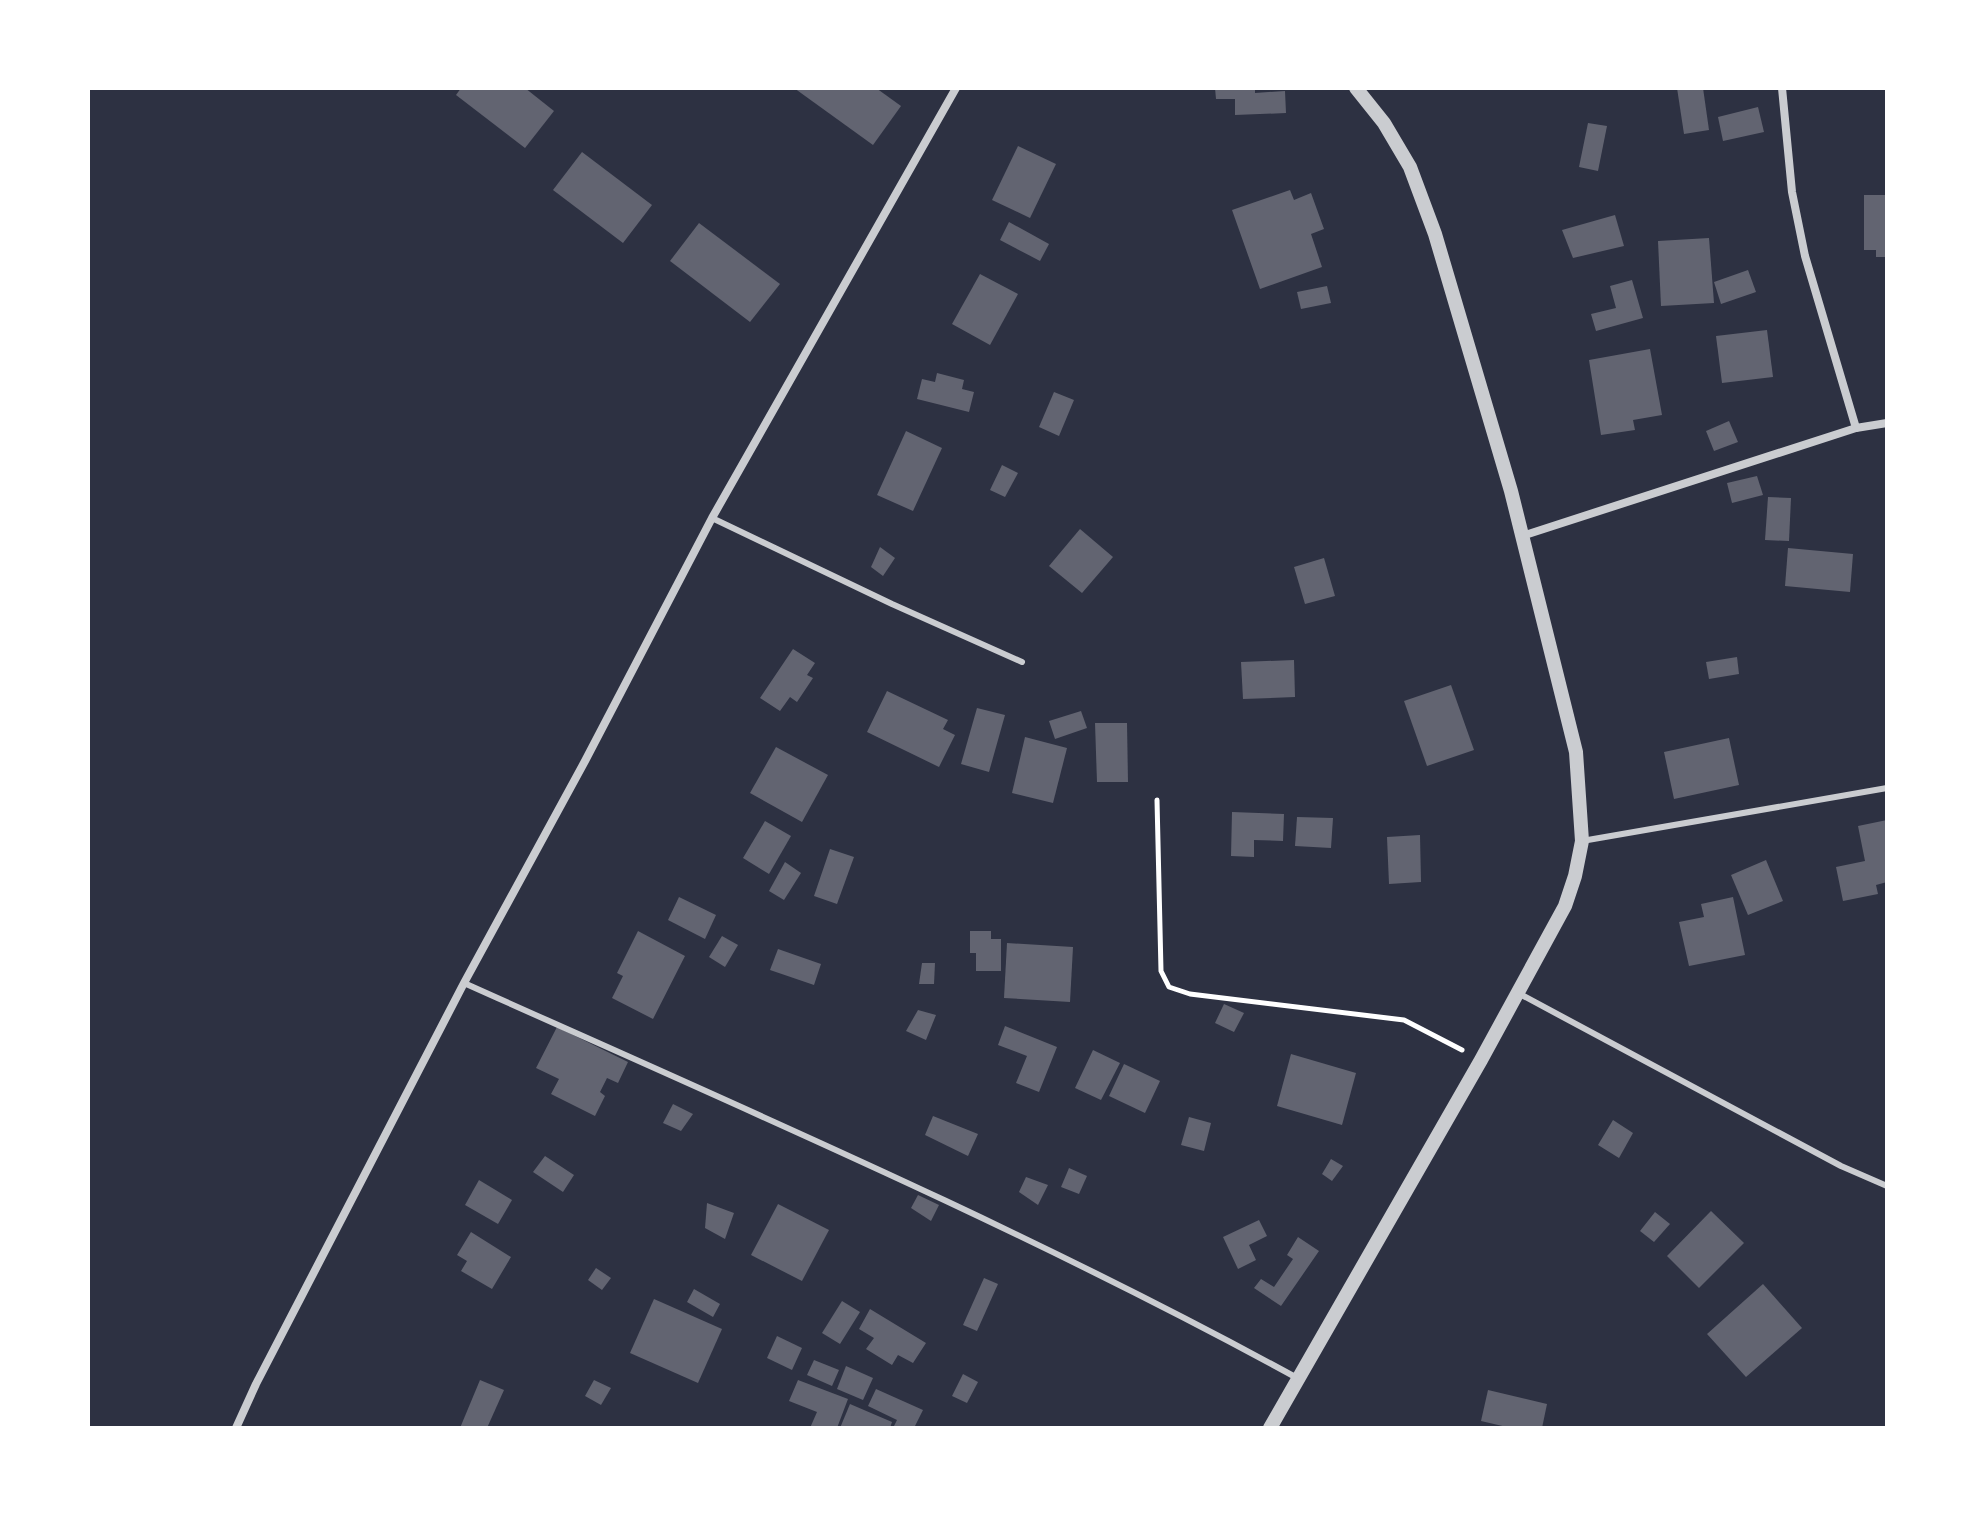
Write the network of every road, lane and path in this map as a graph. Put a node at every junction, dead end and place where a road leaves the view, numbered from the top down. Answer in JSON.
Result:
{"nodes":[{"id":1,"x":956,"y":88,"type":"edge"},
{"id":2,"x":1356,"y":88,"type":"edge"},
{"id":3,"x":1782,"y":88,"type":"edge"},
{"id":4,"x":1887,"y":423,"type":"edge"},
{"id":5,"x":1856,"y":428,"type":"junction"},
{"id":6,"x":712,"y":518,"type":"junction"},
{"id":7,"x":1522,"y":536,"type":"junction"},
{"id":8,"x":1022,"y":662,"type":"dead end"},
{"id":9,"x":1887,"y":788,"type":"edge"},
{"id":10,"x":1157,"y":800,"type":"dead end"},
{"id":11,"x":1582,"y":841,"type":"junction"},
{"id":12,"x":464,"y":983,"type":"junction"},
{"id":13,"x":1518,"y":993,"type":"junction"},
{"id":14,"x":1481,"y":1060,"type":"junction"},
{"id":15,"x":1887,"y":1186,"type":"edge"},
{"id":16,"x":1299,"y":1379,"type":"junction"},
{"id":17,"x":236,"y":1428,"type":"edge"},
{"id":18,"x":1270,"y":1428,"type":"edge"}],
"edges":[{"from":1,"to":6,"type":"street"},
{"from":2,"to":7,"type":"street"},
{"from":3,"to":5,"type":"street"},
{"from":4,"to":5,"type":"street"},
{"from":5,"to":7,"type":"street"},
{"from":6,"to":8,"type":"lane"},
{"from":6,"to":12,"type":"street"},
{"from":7,"to":11,"type":"street"},
{"from":9,"to":11,"type":"lane"},
{"from":10,"to":14,"type":"path"},
{"from":11,"to":13,"type":"street"},
{"from":12,"to":16,"type":"lane"},
{"from":12,"to":17,"type":"street"},
{"from":13,"to":14,"type":"street"},
{"from":13,"to":15,"type":"lane"},
{"from":14,"to":16,"type":"street"},
{"from":16,"to":18,"type":"street"}]}
